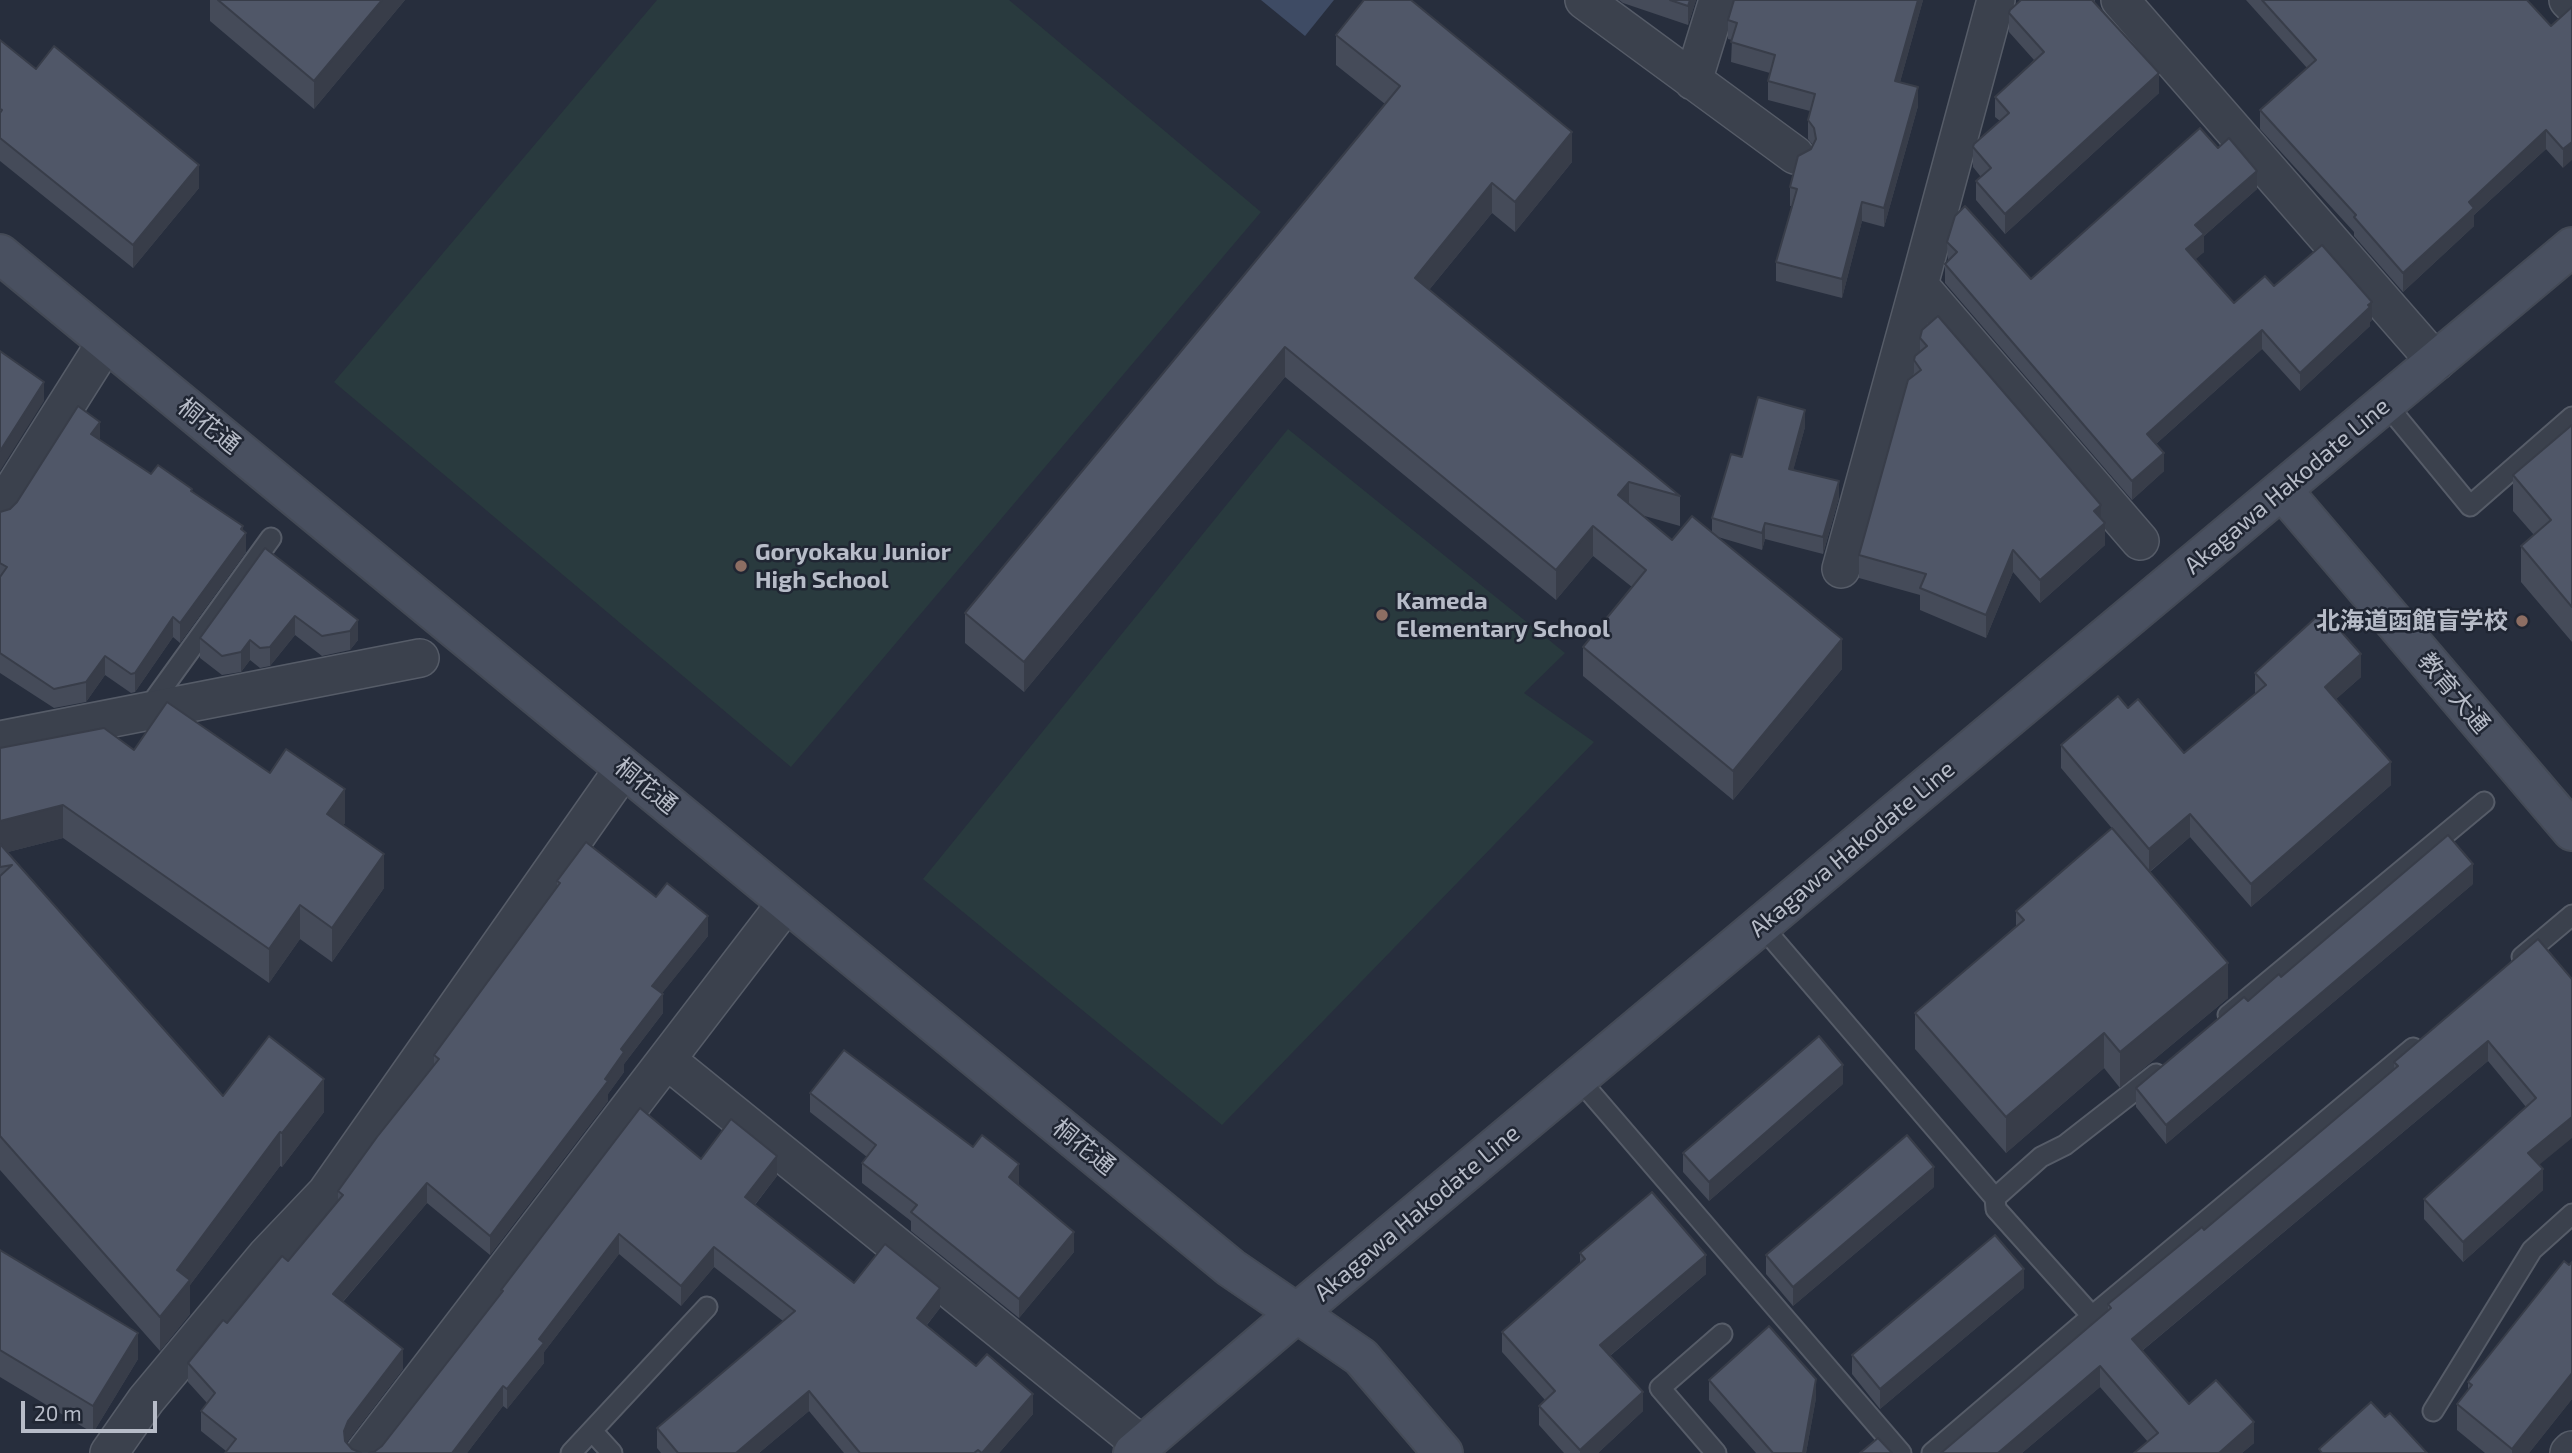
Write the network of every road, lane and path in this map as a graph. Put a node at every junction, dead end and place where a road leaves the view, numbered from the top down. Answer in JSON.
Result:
{"nodes":[{"id":1,"x":1584,"y":0,"type":"edge"},
{"id":2,"x":1718,"y":0,"type":"edge"},
{"id":3,"x":1996,"y":0,"type":"edge"},
{"id":4,"x":2120,"y":0,"type":"edge"},
{"id":5,"x":2568,"y":0,"type":"edge"},
{"id":6,"x":2572,"y":4,"type":"edge"},
{"id":7,"x":1693,"y":81,"type":"junction"},
{"id":8,"x":1795,"y":155,"type":"edge"},
{"id":9,"x":2572,"y":247,"type":"edge"},
{"id":10,"x":0,"y":254,"type":"edge"},
{"id":11,"x":1919,"y":285,"type":"junction"},
{"id":12,"x":106,"y":342,"type":"junction"},
{"id":13,"x":2436,"y":362,"type":"junction"},
{"id":14,"x":2386,"y":404,"type":"junction"},
{"id":15,"x":2572,"y":417,"type":"edge"},
{"id":16,"x":2282,"y":490,"type":"junction"},
{"id":17,"x":0,"y":510,"type":"edge"},
{"id":18,"x":271,"y":538,"type":"dead end"},
{"id":19,"x":2140,"y":541,"type":"dead end"},
{"id":20,"x":1841,"y":569,"type":"dead end"},
{"id":21,"x":420,"y":658,"type":"dead end"},
{"id":22,"x":146,"y":711,"type":"junction"},
{"id":23,"x":0,"y":740,"type":"edge"},
{"id":24,"x":624,"y":768,"type":"junction"},
{"id":25,"x":2484,"y":802,"type":"dead end"},
{"id":26,"x":2572,"y":831,"type":"edge"},
{"id":27,"x":787,"y":902,"type":"junction"},
{"id":28,"x":2572,"y":915,"type":"edge"},
{"id":29,"x":1761,"y":925,"type":"junction"},
{"id":30,"x":2508,"y":969,"type":"edge"},
{"id":31,"x":2211,"y":1029,"type":"edge"},
{"id":32,"x":2423,"y":1040,"type":"edge"},
{"id":33,"x":667,"y":1060,"type":"junction"},
{"id":34,"x":2170,"y":1063,"type":"edge"},
{"id":35,"x":1578,"y":1078,"type":"junction"},
{"id":36,"x":1995,"y":1198,"type":"junction"},
{"id":37,"x":2572,"y":1214,"type":"edge"},
{"id":38,"x":707,"y":1307,"type":"dead end"},
{"id":39,"x":1298,"y":1312,"type":"junction"},
{"id":40,"x":2092,"y":1316,"type":"junction"},
{"id":41,"x":1722,"y":1334,"type":"dead end"},
{"id":42,"x":2433,"y":1411,"type":"dead end"},
{"id":43,"x":592,"y":1431,"type":"junction"},
{"id":44,"x":1138,"y":1449,"type":"edge"},
{"id":45,"x":109,"y":1453,"type":"edge"},
{"id":46,"x":365,"y":1453,"type":"edge"},
{"id":47,"x":571,"y":1453,"type":"edge"},
{"id":48,"x":612,"y":1453,"type":"edge"},
{"id":49,"x":1443,"y":1453,"type":"edge"},
{"id":50,"x":1716,"y":1453,"type":"edge"},
{"id":51,"x":1901,"y":1453,"type":"edge"},
{"id":52,"x":1932,"y":1453,"type":"edge"}],
"edges":[{"from":1,"to":7,"type":"street"},
{"from":2,"to":7,"type":"street"},
{"from":3,"to":11,"type":"street"},
{"from":4,"to":13,"type":"street"},
{"from":5,"to":6,"type":"street"},
{"from":7,"to":8,"type":"street"},
{"from":9,"to":13,"type":"street","name":"Akagawa Hakodate Line"},
{"from":10,"to":12,"type":"street","name":"桐花通"},
{"from":11,"to":19,"type":"street"},
{"from":11,"to":20,"type":"street"},
{"from":12,"to":17,"type":"street"},
{"from":12,"to":24,"type":"street","name":"桐花通"},
{"from":13,"to":14,"type":"street","name":"Akagawa Hakodate Line"},
{"from":14,"to":15,"type":"lane"},
{"from":14,"to":16,"type":"street","name":"Akagawa Hakodate Line"},
{"from":16,"to":26,"type":"street","name":"教育大通"},
{"from":16,"to":29,"type":"street","name":"Akagawa Hakodate Line"},
{"from":18,"to":22,"type":"lane"},
{"from":21,"to":22,"type":"street"},
{"from":22,"to":23,"type":"street"},
{"from":24,"to":27,"type":"street","name":"桐花通"},
{"from":24,"to":45,"type":"street"},
{"from":25,"to":31,"type":"lane"},
{"from":27,"to":33,"type":"street"},
{"from":27,"to":39,"type":"street","name":"桐花通"},
{"from":28,"to":30,"type":"lane"},
{"from":29,"to":35,"type":"street","name":"Akagawa Hakodate Line"},
{"from":29,"to":36,"type":"lane"},
{"from":32,"to":40,"type":"lane"},
{"from":33,"to":44,"type":"street"},
{"from":33,"to":46,"type":"street"},
{"from":34,"to":36,"type":"lane"},
{"from":35,"to":39,"type":"street","name":"Akagawa Hakodate Line"},
{"from":35,"to":51,"type":"lane"},
{"from":36,"to":40,"type":"lane"},
{"from":37,"to":42,"type":"lane"},
{"from":38,"to":43,"type":"lane"},
{"from":39,"to":44,"type":"street","name":"Akagawa Hakodate Line"},
{"from":39,"to":49,"type":"street","name":"桐花通"},
{"from":40,"to":52,"type":"lane"},
{"from":41,"to":50,"type":"lane"},
{"from":43,"to":47,"type":"lane"},
{"from":43,"to":48,"type":"lane"}]}
